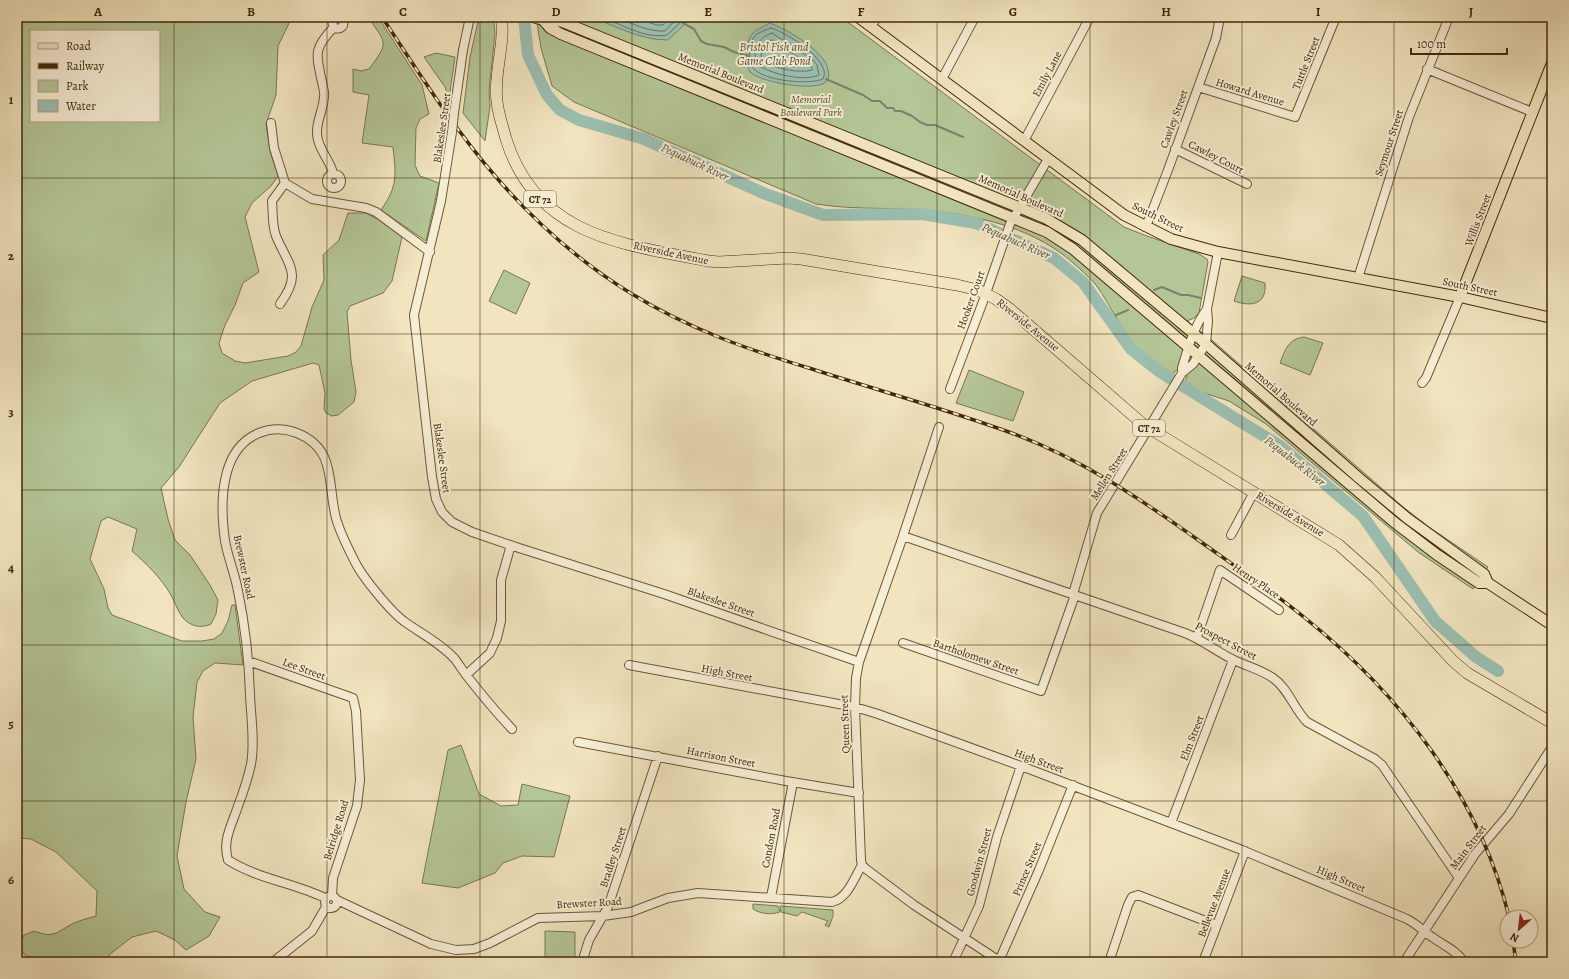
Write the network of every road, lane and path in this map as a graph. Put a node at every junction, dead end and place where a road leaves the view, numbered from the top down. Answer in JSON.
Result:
{"nodes":[{"id":1,"x":470,"y":17,"type":"edge"},
{"id":2,"x":501,"y":17,"type":"edge"},
{"id":3,"x":858,"y":17,"type":"edge"},
{"id":4,"x":877,"y":17,"type":"edge"},
{"id":5,"x":975,"y":17,"type":"edge"},
{"id":6,"x":1090,"y":17,"type":"edge"},
{"id":7,"x":1220,"y":17,"type":"edge"},
{"id":8,"x":1336,"y":17,"type":"edge"},
{"id":9,"x":1449,"y":17,"type":"edge"},
{"id":10,"x":538,"y":19,"type":"edge"},
{"id":11,"x":334,"y":27,"type":"dead end"},
{"id":12,"x":871,"y":27,"type":"junction"},
{"id":13,"x":1552,"y":63,"type":"edge"},
{"id":14,"x":1428,"y":69,"type":"junction"},
{"id":15,"x":942,"y":79,"type":"junction"},
{"id":16,"x":1198,"y":87,"type":"junction"},
{"id":17,"x":1532,"y":112,"type":"junction"},
{"id":18,"x":1295,"y":117,"type":"joint"},
{"id":19,"x":271,"y":123,"type":"dead end"},
{"id":20,"x":1024,"y":140,"type":"junction"},
{"id":21,"x":1175,"y":149,"type":"junction"},
{"id":22,"x":1048,"y":159,"type":"junction"},
{"id":23,"x":285,"y":183,"type":"junction"},
{"id":24,"x":1248,"y":184,"type":"dead end"},
{"id":25,"x":334,"y":202,"type":"junction"},
{"id":26,"x":1020,"y":207,"type":"junction"},
{"id":27,"x":1014,"y":218,"type":"junction"},
{"id":28,"x":1145,"y":227,"type":"junction"},
{"id":29,"x":430,"y":252,"type":"junction"},
{"id":30,"x":1218,"y":252,"type":"junction"},
{"id":31,"x":1358,"y":278,"type":"junction"},
{"id":32,"x":986,"y":293,"type":"junction"},
{"id":33,"x":1460,"y":297,"type":"junction"},
{"id":34,"x":280,"y":304,"type":"dead end"},
{"id":35,"x":1207,"y":309,"type":"junction"},
{"id":36,"x":1552,"y":318,"type":"edge"},
{"id":37,"x":1193,"y":333,"type":"junction"},
{"id":38,"x":1206,"y":344,"type":"junction"},
{"id":39,"x":1188,"y":347,"type":"junction"},
{"id":40,"x":1199,"y":356,"type":"junction"},
{"id":41,"x":1182,"y":373,"type":"junction"},
{"id":42,"x":1422,"y":383,"type":"dead end"},
{"id":43,"x":950,"y":389,"type":"dead end"},
{"id":44,"x":939,"y":427,"type":"dead end"},
{"id":45,"x":1150,"y":428,"type":"junction"},
{"id":46,"x":1254,"y":492,"type":"junction"},
{"id":47,"x":1231,"y":535,"type":"dead end"},
{"id":48,"x":903,"y":536,"type":"junction"},
{"id":49,"x":511,"y":546,"type":"junction"},
{"id":50,"x":1488,"y":583,"type":"junction"},
{"id":51,"x":1074,"y":594,"type":"junction"},
{"id":52,"x":1279,"y":610,"type":"dead end"},
{"id":53,"x":1552,"y":625,"type":"edge"},
{"id":54,"x":1197,"y":637,"type":"junction"},
{"id":55,"x":903,"y":644,"type":"dead end"},
{"id":56,"x":1233,"y":660,"type":"junction"},
{"id":57,"x":248,"y":661,"type":"junction"},
{"id":58,"x":859,"y":662,"type":"junction"},
{"id":59,"x":629,"y":665,"type":"dead end"},
{"id":60,"x":466,"y":675,"type":"junction"},
{"id":61,"x":1041,"y":691,"type":"joint"},
{"id":62,"x":353,"y":698,"type":"joint"},
{"id":63,"x":855,"y":707,"type":"junction"},
{"id":64,"x":1552,"y":723,"type":"edge"},
{"id":65,"x":512,"y":729,"type":"dead end"},
{"id":66,"x":578,"y":742,"type":"dead end"},
{"id":67,"x":1552,"y":747,"type":"edge"},
{"id":68,"x":658,"y":756,"type":"junction"},
{"id":69,"x":1021,"y":766,"type":"junction"},
{"id":70,"x":793,"y":782,"type":"junction"},
{"id":71,"x":1072,"y":785,"type":"junction"},
{"id":72,"x":859,"y":793,"type":"junction"},
{"id":73,"x":1171,"y":823,"type":"junction"},
{"id":74,"x":1245,"y":851,"type":"junction"},
{"id":75,"x":862,"y":865,"type":"junction"},
{"id":76,"x":1459,"y":878,"type":"junction"},
{"id":77,"x":771,"y":897,"type":"junction"},
{"id":78,"x":331,"y":898,"type":"junction"},
{"id":79,"x":603,"y":916,"type":"junction"},
{"id":80,"x":1216,"y":925,"type":"junction"},
{"id":81,"x":1425,"y":931,"type":"junction"},
{"id":82,"x":964,"y":939,"type":"junction"},
{"id":83,"x":274,"y":962,"type":"edge"},
{"id":84,"x":584,"y":962,"type":"edge"},
{"id":85,"x":953,"y":962,"type":"edge"},
{"id":86,"x":1000,"y":962,"type":"edge"},
{"id":87,"x":1109,"y":962,"type":"edge"},
{"id":88,"x":1203,"y":962,"type":"edge"},
{"id":89,"x":1404,"y":962,"type":"edge"},
{"id":90,"x":1464,"y":962,"type":"edge"}],
"edges":[{"from":1,"to":29,"type":"street","name":"Blakeslee Street","bridge":true},
{"from":2,"to":32,"type":"highway","name":"Riverside Avenue","number":"CT 72"},
{"from":3,"to":12,"type":"main road","name":"South Street"},
{"from":4,"to":12,"type":"street"},
{"from":5,"to":15,"type":"street"},
{"from":6,"to":20,"type":"street","name":"Emily Lane"},
{"from":7,"to":16,"type":"street","name":"Cawley Street"},
{"from":8,"to":18,"type":"street","name":"Tuttle Street"},
{"from":9,"to":14,"type":"street","name":"Seymour Street"},
{"from":10,"to":26,"type":"main road","name":"Memorial Boulevard"},
{"from":10,"to":27,"type":"main road","name":"Memorial Boulevard"},
{"from":11,"to":25,"type":"street"},
{"from":12,"to":15,"type":"main road","name":"South Street"},
{"from":13,"to":17,"type":"main road","name":"Willis Street"},
{"from":14,"to":17,"type":"street"},
{"from":14,"to":31,"type":"street","name":"Seymour Street"},
{"from":15,"to":20,"type":"main road","name":"South Street"},
{"from":16,"to":18,"type":"street","name":"Howard Avenue"},
{"from":16,"to":21,"type":"street","name":"Cawley Street"},
{"from":17,"to":33,"type":"main road","name":"Willis Street"},
{"from":19,"to":23,"type":"street"},
{"from":20,"to":22,"type":"main road","name":"South Street"},
{"from":21,"to":24,"type":"street","name":"Cawley Court"},
{"from":21,"to":28,"type":"street","name":"Cawley Street"},
{"from":22,"to":26,"type":"street","name":"Hooker Court"},
{"from":22,"to":28,"type":"main road","name":"South Street"},
{"from":23,"to":25,"type":"street"},
{"from":23,"to":34,"type":"street"},
{"from":25,"to":29,"type":"street"},
{"from":26,"to":27,"type":"street","name":"Hooker Court"},
{"from":26,"to":37,"type":"main road","name":"Memorial Boulevard"},
{"from":27,"to":32,"type":"street","name":"Hooker Court"},
{"from":27,"to":39,"type":"main road","name":"Memorial Boulevard"},
{"from":28,"to":30,"type":"main road","name":"South Street"},
{"from":29,"to":49,"type":"street","name":"Blakeslee Street"},
{"from":30,"to":31,"type":"main road","name":"South Street"},
{"from":30,"to":35,"type":"street","name":"Mellen Street"},
{"from":31,"to":33,"type":"main road","name":"South Street"},
{"from":32,"to":43,"type":"street","name":"Hooker Court"},
{"from":32,"to":45,"type":"highway","name":"Riverside Avenue","number":"CT 72"},
{"from":33,"to":36,"type":"main road","name":"South Street"},
{"from":33,"to":42,"type":"street","name":"Willis Street"},
{"from":35,"to":37,"type":"street","name":"Mellen Street"},
{"from":35,"to":38,"type":"street","name":"Mellen Street"},
{"from":37,"to":38,"type":"main road","name":"Memorial Boulevard"},
{"from":37,"to":39,"type":"street","name":"Mellen Street"},
{"from":38,"to":40,"type":"street","name":"Mellen Street"},
{"from":38,"to":50,"type":"main road","name":"Memorial Boulevard"},
{"from":39,"to":40,"type":"main road","name":"Memorial Boulevard"},
{"from":39,"to":41,"type":"street","name":"Mellen Street"},
{"from":40,"to":41,"type":"street","name":"Mellen Street"},
{"from":40,"to":50,"type":"main road","name":"Memorial Boulevard"},
{"from":41,"to":45,"type":"street","name":"Mellen Street"},
{"from":44,"to":48,"type":"street","name":"Queen Street"},
{"from":45,"to":46,"type":"highway","name":"Riverside Avenue","number":"CT 72"},
{"from":45,"to":51,"type":"street","name":"Mellen Street"},
{"from":46,"to":47,"type":"street"},
{"from":46,"to":64,"type":"highway","name":"Riverside Avenue","number":"CT 72"},
{"from":48,"to":51,"type":"street","name":"Prospect Street"},
{"from":48,"to":58,"type":"street","name":"Queen Street"},
{"from":49,"to":58,"type":"street","name":"Blakeslee Street"},
{"from":49,"to":60,"type":"street"},
{"from":50,"to":53,"type":"main road","name":"Memorial Boulevard"},
{"from":51,"to":54,"type":"street","name":"Prospect Street"},
{"from":51,"to":61,"type":"street","name":"Mellen Street"},
{"from":52,"to":54,"type":"street","name":"Henry Place"},
{"from":54,"to":56,"type":"street","name":"Prospect Street"},
{"from":55,"to":61,"type":"street","name":"Bartholomew Street"},
{"from":56,"to":73,"type":"street","name":"Elm Street"},
{"from":56,"to":76,"type":"street","name":"Prospect Street"},
{"from":57,"to":60,"type":"street","name":"Brewster Road"},
{"from":57,"to":62,"type":"street","name":"Lee Street"},
{"from":57,"to":78,"type":"street","name":"Brewster Road"},
{"from":58,"to":63,"type":"street","name":"Queen Street"},
{"from":59,"to":63,"type":"street","name":"High Street"},
{"from":60,"to":65,"type":"street","name":"Brewster Road"},
{"from":62,"to":78,"type":"street","name":"Belridge Road"},
{"from":63,"to":69,"type":"street","name":"High Street"},
{"from":63,"to":72,"type":"street","name":"Queen Street"},
{"from":66,"to":68,"type":"street","name":"Harrison Street"},
{"from":67,"to":76,"type":"street","name":"Main Street"},
{"from":68,"to":70,"type":"street","name":"Harrison Street"},
{"from":68,"to":79,"type":"street","name":"Bradley Street"},
{"from":69,"to":71,"type":"street","name":"High Street"},
{"from":69,"to":82,"type":"street","name":"Goodwin Street"},
{"from":70,"to":72,"type":"street","name":"Harrison Street"},
{"from":70,"to":77,"type":"street","name":"Condon Road"},
{"from":71,"to":73,"type":"street","name":"High Street"},
{"from":71,"to":86,"type":"street","name":"Prince Street"},
{"from":72,"to":75,"type":"street","name":"Queen Street"},
{"from":73,"to":74,"type":"street","name":"High Street"},
{"from":74,"to":80,"type":"street","name":"Bellevue Avenue"},
{"from":74,"to":81,"type":"street","name":"High Street"},
{"from":75,"to":77,"type":"street","name":"Brewster Road"},
{"from":75,"to":82,"type":"street"},
{"from":76,"to":81,"type":"street","name":"Main Street"},
{"from":77,"to":79,"type":"street","name":"Brewster Road"},
{"from":78,"to":79,"type":"street","name":"Brewster Road"},
{"from":78,"to":83,"type":"street","name":"Belridge Road"},
{"from":79,"to":84,"type":"street","name":"Bradley Street"},
{"from":80,"to":87,"type":"street"},
{"from":80,"to":88,"type":"street","name":"Bellevue Avenue"},
{"from":81,"to":89,"type":"street","name":"Main Street"},
{"from":81,"to":90,"type":"street","name":"High Street"},
{"from":82,"to":85,"type":"street","name":"Goodwin Street"},
{"from":82,"to":86,"type":"street"}]}
